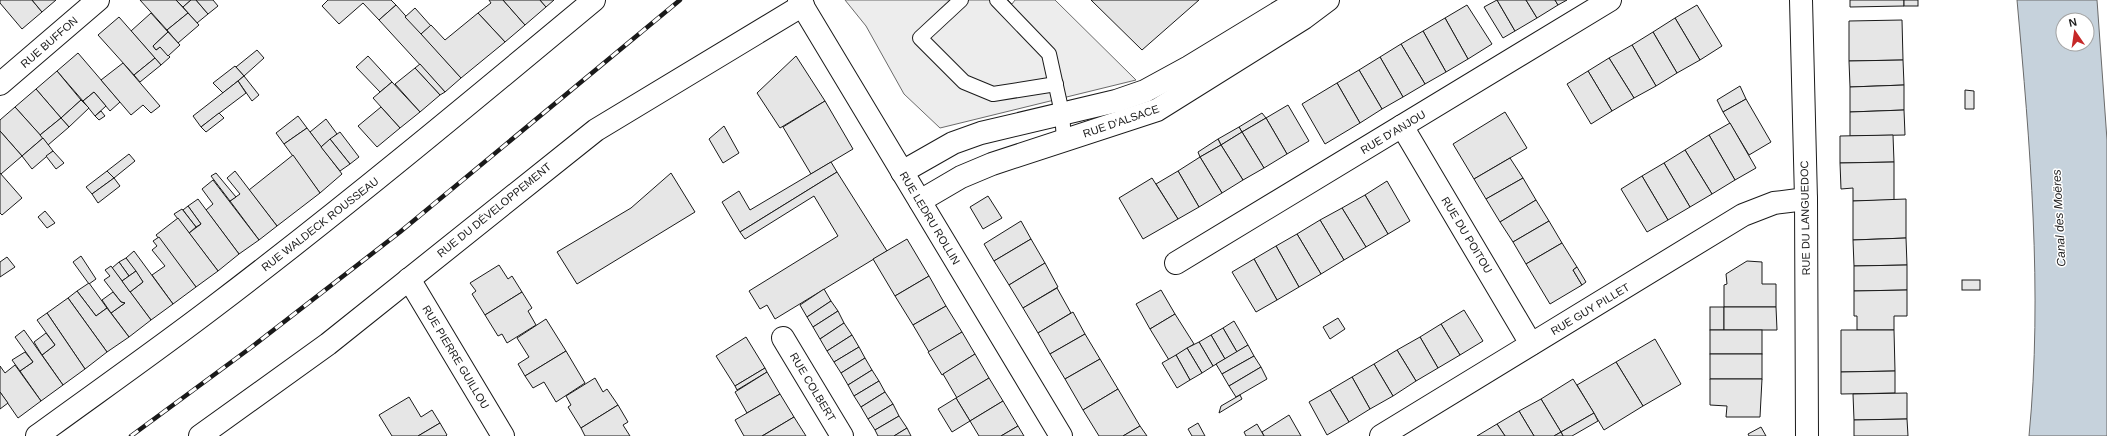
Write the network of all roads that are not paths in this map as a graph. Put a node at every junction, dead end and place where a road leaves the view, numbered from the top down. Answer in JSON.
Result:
{"nodes":[{"id":1,"x":98,"y":0,"type":"edge"},
{"id":2,"x":594,"y":0,"type":"edge"},
{"id":3,"x":961,"y":0,"type":"edge"},
{"id":4,"x":997,"y":0,"type":"edge"},
{"id":5,"x":1299,"y":0,"type":"edge"},
{"id":6,"x":1328,"y":0,"type":"edge"},
{"id":7,"x":1610,"y":0,"type":"edge"},
{"id":8,"x":1801,"y":0,"type":"edge"},
{"id":9,"x":801,"y":3,"type":"edge"},
{"id":10,"x":0,"y":84,"type":"edge"},
{"id":11,"x":1056,"y":84,"type":"junction"},
{"id":12,"x":1062,"y":113,"type":"junction"},
{"id":13,"x":1402,"y":126,"type":"junction"},
{"id":14,"x":1064,"y":140,"type":"junction"},
{"id":15,"x":902,"y":172,"type":"junction"},
{"id":16,"x":1806,"y":199,"type":"junction"},
{"id":17,"x":920,"y":201,"type":"junction"},
{"id":18,"x":1176,"y":263,"type":"dead end"},
{"id":19,"x":409,"y":279,"type":"junction"},
{"id":20,"x":783,"y":338,"type":"dead end"},
{"id":21,"x":1531,"y":344,"type":"junction"},
{"id":22,"x":1387,"y":434,"type":"edge"},
{"id":23,"x":37,"y":436,"type":"edge"},
{"id":24,"x":200,"y":436,"type":"edge"},
{"id":25,"x":503,"y":436,"type":"edge"},
{"id":26,"x":842,"y":436,"type":"edge"},
{"id":27,"x":1062,"y":436,"type":"edge"},
{"id":28,"x":1807,"y":436,"type":"edge"}],
"edges":[{"from":1,"to":10,"type":"street","name":"RUE BUFFON"},
{"from":2,"to":23,"type":"street","name":"RUE WALDECK ROUSSEAU"},
{"from":3,"to":11,"type":"lane"},
{"from":4,"to":11,"type":"lane"},
{"from":5,"to":12,"type":"street","name":"RUE D'ALSACE"},
{"from":6,"to":14,"type":"street","name":"RUE D'ALSACE"},
{"from":7,"to":13,"type":"street","name":"RUE D'ANJOU"},
{"from":8,"to":16,"type":"street","name":"RUE DU LANGUEDOC"},
{"from":9,"to":15,"type":"street","name":"RUE LEDRU ROLLIN"},
{"from":9,"to":19,"type":"street","name":"RUE DU DÉVELOPPEMENT"},
{"from":11,"to":12,"type":"lane"},
{"from":12,"to":14,"type":"lane"},
{"from":12,"to":15,"type":"street","name":"RUE D'ALSACE"},
{"from":13,"to":18,"type":"street","name":"RUE D'ANJOU"},
{"from":13,"to":21,"type":"street","name":"RUE DU POITOU"},
{"from":14,"to":17,"type":"street","name":"RUE D'ALSACE"},
{"from":15,"to":17,"type":"street","name":"RUE LEDRU ROLLIN"},
{"from":16,"to":21,"type":"street","name":"RUE GUY PILLET"},
{"from":16,"to":28,"type":"street","name":"RUE DU LANGUEDOC"},
{"from":17,"to":27,"type":"street","name":"RUE LEDRU ROLLIN"},
{"from":19,"to":24,"type":"street","name":"RUE DU DÉVELOPPEMENT"},
{"from":19,"to":25,"type":"street","name":"RUE PIERRE GUILLOU"},
{"from":20,"to":26,"type":"street","name":"RUE COLBERT"},
{"from":21,"to":22,"type":"street","name":"RUE GUY PILLET"}]}
